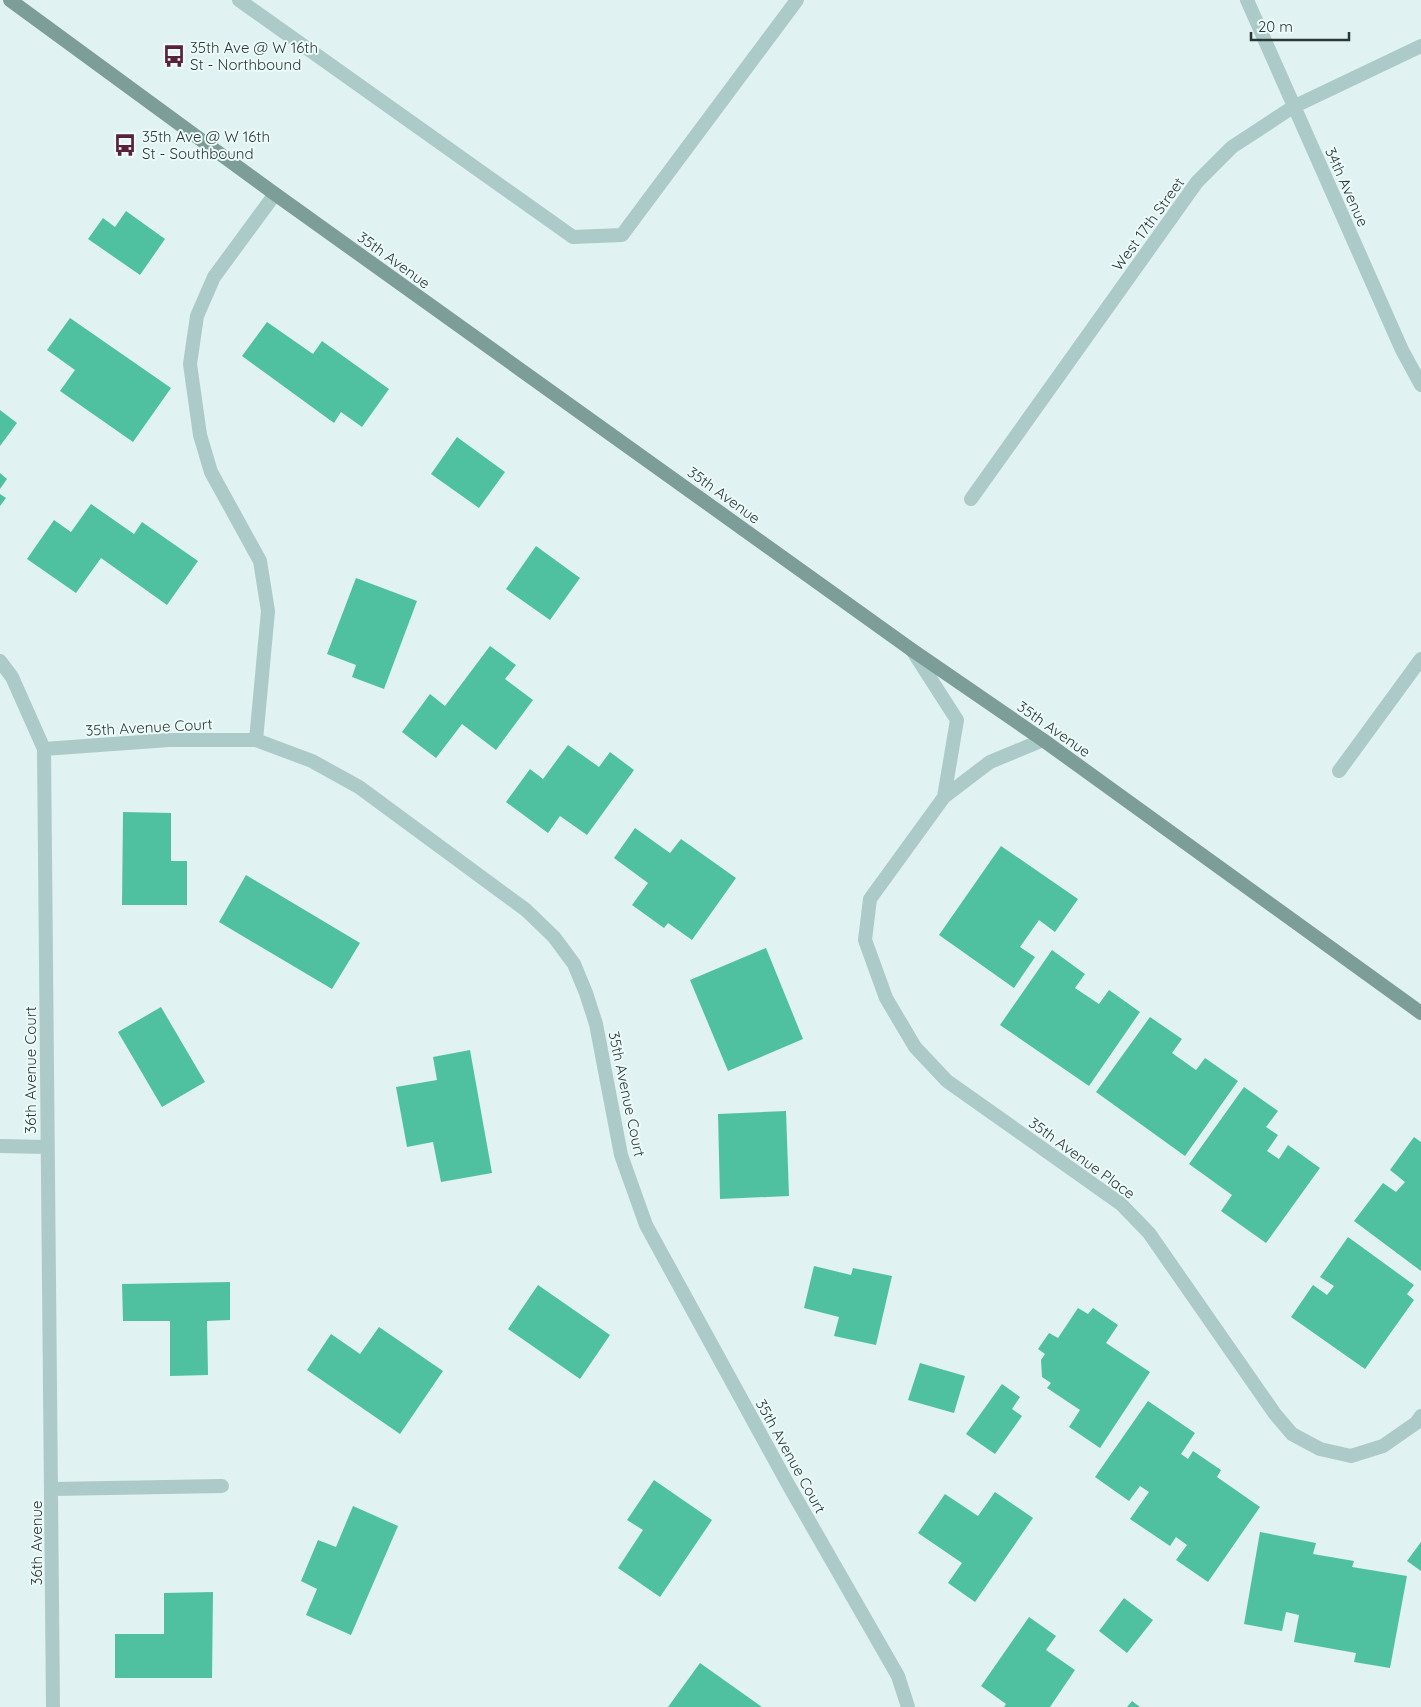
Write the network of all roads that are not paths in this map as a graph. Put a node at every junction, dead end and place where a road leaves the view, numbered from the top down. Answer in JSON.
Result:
{"nodes":[{"id":1,"x":10,"y":0,"type":"edge"},
{"id":2,"x":239,"y":0,"type":"edge"},
{"id":3,"x":797,"y":0,"type":"edge"},
{"id":4,"x":1247,"y":0,"type":"edge"},
{"id":5,"x":1421,"y":46,"type":"edge"},
{"id":6,"x":1293,"y":107,"type":"junction"},
{"id":7,"x":275,"y":194,"type":"junction"},
{"id":8,"x":1421,"y":385,"type":"edge"},
{"id":9,"x":971,"y":499,"type":"dead end"},
{"id":10,"x":912,"y":650,"type":"junction"},
{"id":11,"x":1421,"y":659,"type":"edge"},
{"id":12,"x":0,"y":661,"type":"edge"},
{"id":13,"x":256,"y":740,"type":"junction"},
{"id":14,"x":1043,"y":740,"type":"junction"},
{"id":15,"x":44,"y":749,"type":"junction"},
{"id":16,"x":1338,"y":771,"type":"dead end"},
{"id":17,"x":944,"y":797,"type":"junction"},
{"id":18,"x":1421,"y":1013,"type":"edge"},
{"id":19,"x":0,"y":1146,"type":"edge"},
{"id":20,"x":46,"y":1147,"type":"junction"},
{"id":21,"x":1421,"y":1416,"type":"edge"},
{"id":22,"x":222,"y":1486,"type":"dead end"},
{"id":23,"x":52,"y":1489,"type":"junction"},
{"id":24,"x":53,"y":1707,"type":"edge"},
{"id":25,"x":908,"y":1707,"type":"edge"}],
"edges":[{"from":1,"to":7,"type":"main road","name":"35th Avenue"},
{"from":2,"to":3,"type":"street"},
{"from":4,"to":6,"type":"street","name":"34th Avenue"},
{"from":5,"to":6,"type":"street","name":"West 17th Street"},
{"from":6,"to":8,"type":"street","name":"34th Avenue"},
{"from":6,"to":9,"type":"street","name":"West 17th Street"},
{"from":7,"to":10,"type":"main road","name":"35th Avenue"},
{"from":7,"to":13,"type":"street"},
{"from":10,"to":14,"type":"main road","name":"35th Avenue"},
{"from":10,"to":17,"type":"street"},
{"from":11,"to":16,"type":"street"},
{"from":12,"to":15,"type":"street","name":"36th Avenue Court"},
{"from":13,"to":15,"type":"street","name":"35th Avenue Court"},
{"from":13,"to":25,"type":"street","name":"35th Avenue Court"},
{"from":14,"to":17,"type":"street"},
{"from":14,"to":18,"type":"main road","name":"35th Avenue"},
{"from":15,"to":20,"type":"street","name":"36th Avenue Court"},
{"from":17,"to":21,"type":"street","name":"35th Avenue Place"},
{"from":19,"to":20,"type":"street"},
{"from":20,"to":23,"type":"street","name":"36th Avenue Court"},
{"from":22,"to":23,"type":"street","name":"36th Avenue"},
{"from":23,"to":24,"type":"street","name":"36th Avenue"}]}
